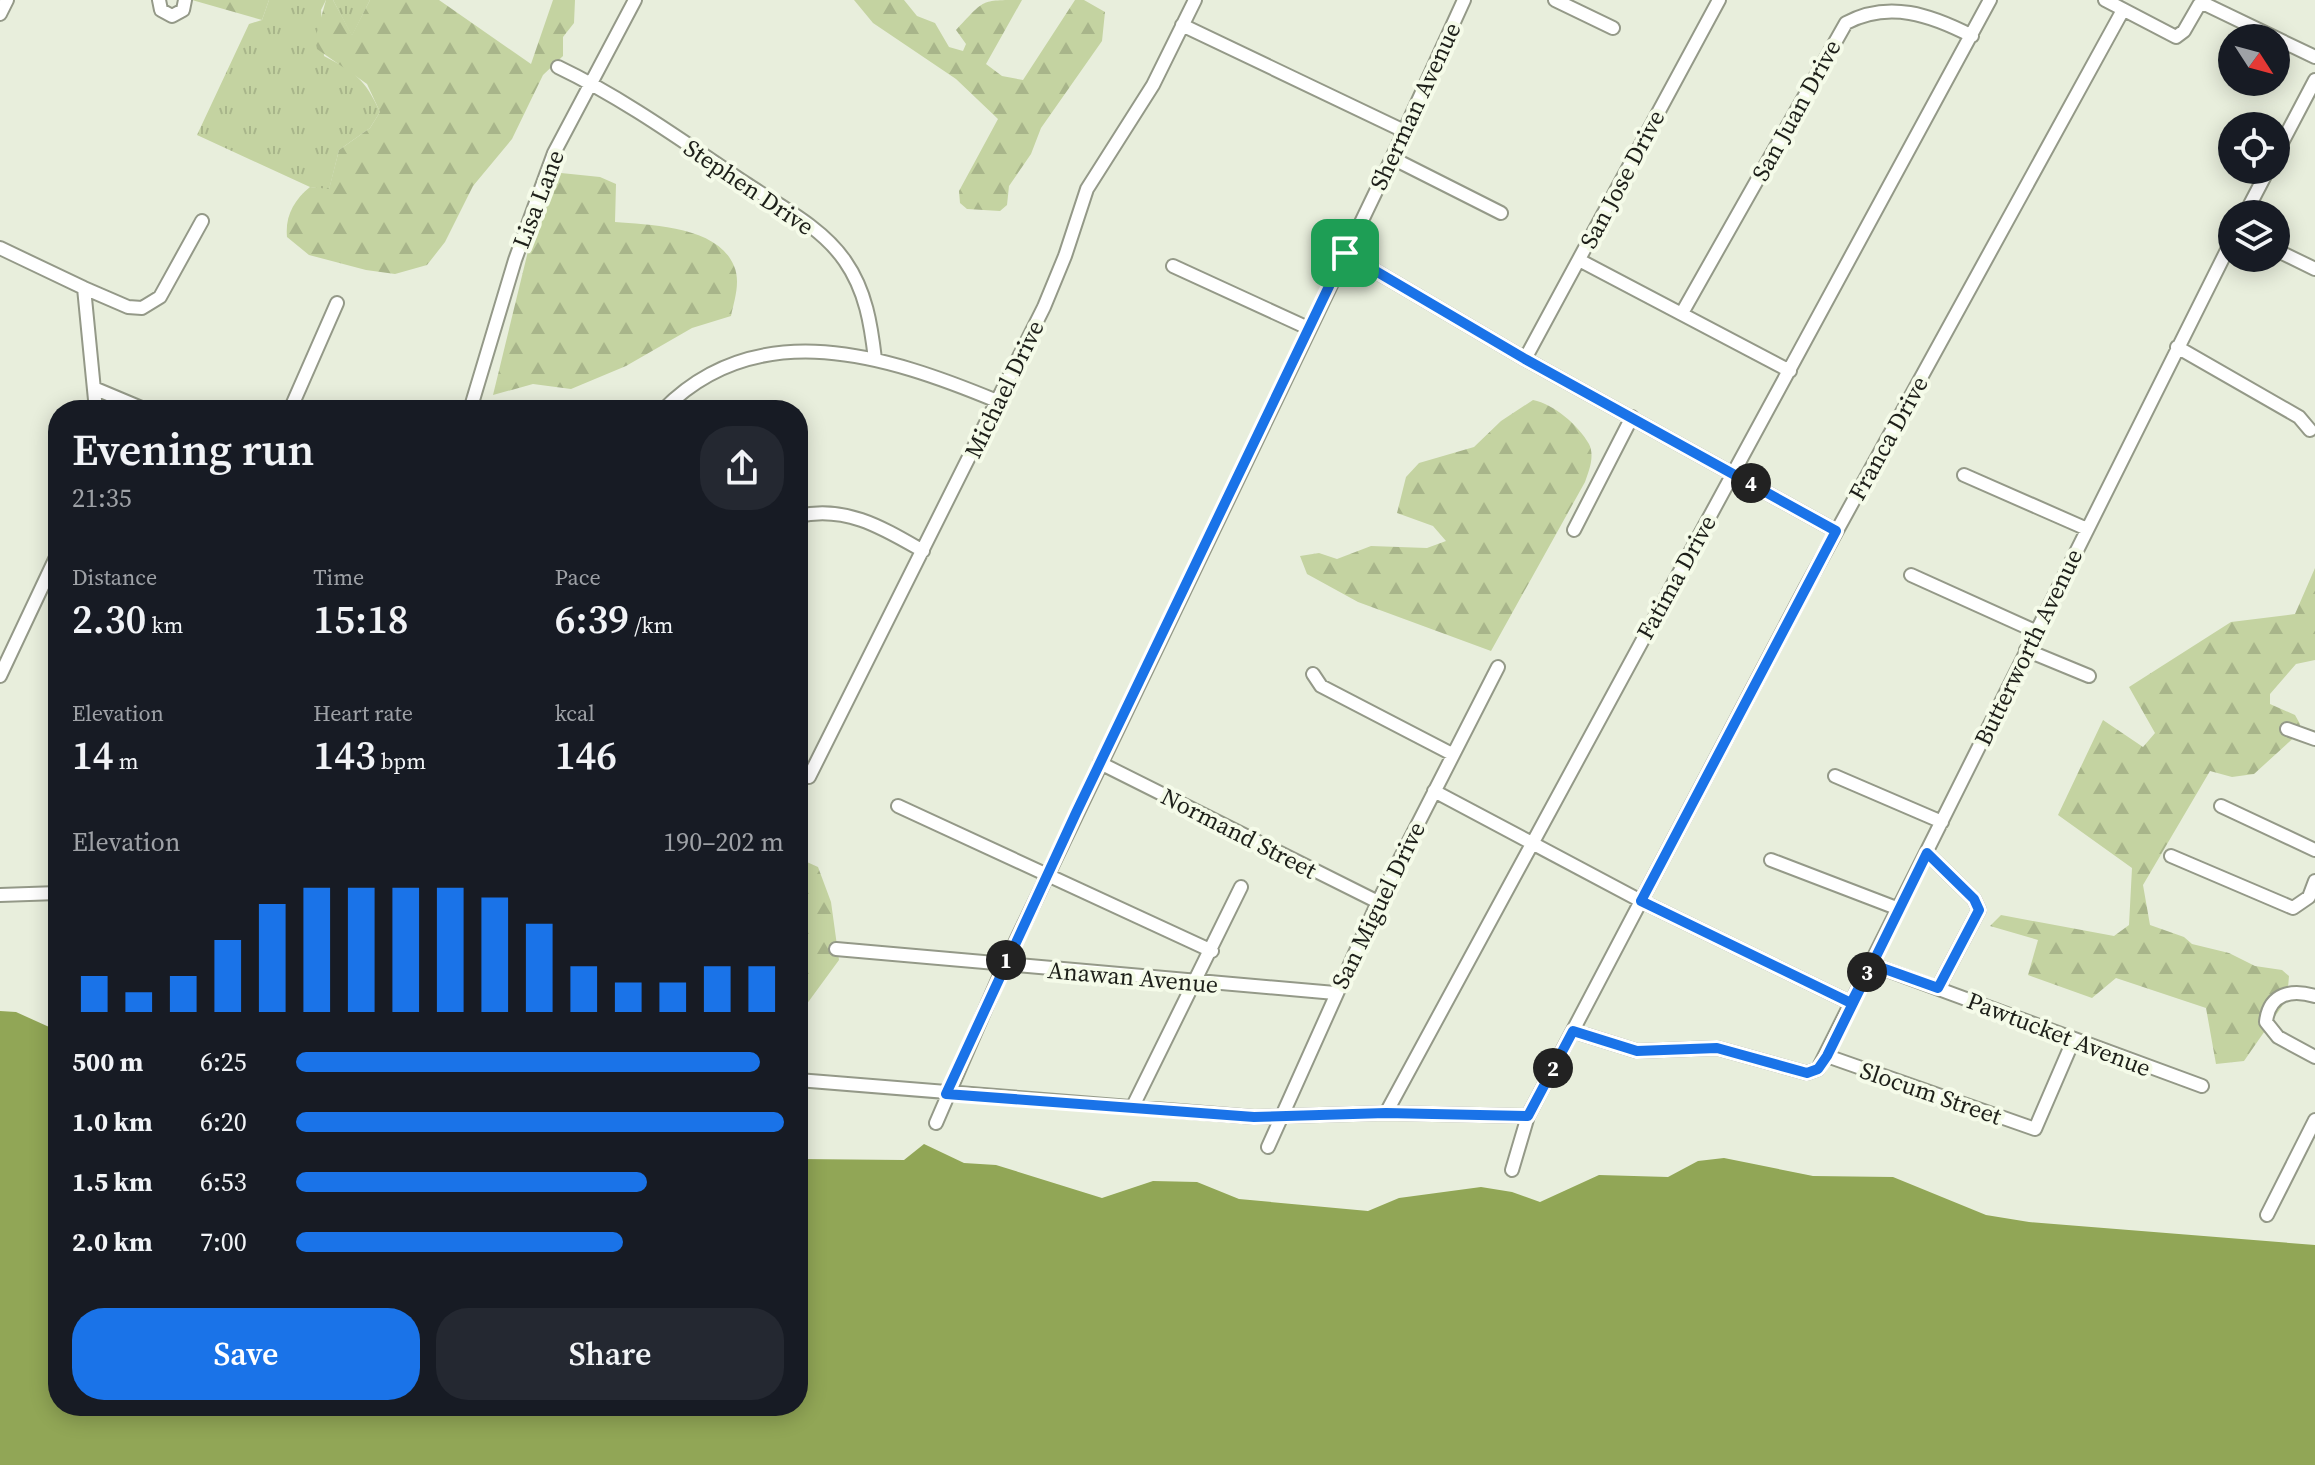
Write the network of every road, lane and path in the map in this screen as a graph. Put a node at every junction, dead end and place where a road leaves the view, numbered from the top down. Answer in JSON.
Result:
{"nodes":[{"id":1,"x":7,"y":0,"type":"edge"},
{"id":2,"x":159,"y":0,"type":"edge"},
{"id":3,"x":185,"y":0,"type":"edge"},
{"id":4,"x":635,"y":0,"type":"edge"},
{"id":5,"x":1195,"y":0,"type":"edge"},
{"id":6,"x":1464,"y":0,"type":"edge"},
{"id":7,"x":1555,"y":0,"type":"edge"},
{"id":8,"x":1719,"y":0,"type":"edge"},
{"id":9,"x":1990,"y":0,"type":"edge"},
{"id":10,"x":2105,"y":0,"type":"edge"},
{"id":11,"x":2123,"y":10,"type":"junction"},
{"id":12,"x":0,"y":14,"type":"edge"},
{"id":13,"x":1182,"y":25,"type":"junction"},
{"id":14,"x":1613,"y":28,"type":"dead end"},
{"id":15,"x":1972,"y":36,"type":"junction"},
{"id":16,"x":2315,"y":57,"type":"edge"},
{"id":17,"x":558,"y":67,"type":"dead end"},
{"id":18,"x":2315,"y":80,"type":"edge"},
{"id":19,"x":589,"y":81,"type":"junction"},
{"id":20,"x":2290,"y":127,"type":"edge"},
{"id":21,"x":1404,"y":131,"type":"junction"},
{"id":22,"x":1392,"y":158,"type":"junction"},
{"id":23,"x":1501,"y":213,"type":"dead end"},
{"id":24,"x":202,"y":221,"type":"dead end"},
{"id":25,"x":0,"y":248,"type":"edge"},
{"id":26,"x":1345,"y":253,"type":"junction"},
{"id":27,"x":2290,"y":257,"type":"edge"},
{"id":28,"x":1579,"y":260,"type":"junction"},
{"id":29,"x":1173,"y":266,"type":"dead end"},
{"id":30,"x":2218,"y":267,"type":"edge"},
{"id":31,"x":2315,"y":269,"type":"edge"},
{"id":32,"x":84,"y":288,"type":"junction"},
{"id":33,"x":337,"y":303,"type":"dead end"},
{"id":34,"x":1682,"y":313,"type":"junction"},
{"id":35,"x":1308,"y":328,"type":"junction"},
{"id":36,"x":2177,"y":347,"type":"junction"},
{"id":37,"x":875,"y":359,"type":"junction"},
{"id":38,"x":1525,"y":359,"type":"junction"},
{"id":39,"x":1790,"y":371,"type":"junction"},
{"id":40,"x":96,"y":389,"type":"junction"},
{"id":41,"x":96,"y":400,"type":"edge"},
{"id":42,"x":122,"y":400,"type":"edge"},
{"id":43,"x":294,"y":400,"type":"edge"},
{"id":44,"x":473,"y":400,"type":"edge"},
{"id":45,"x":675,"y":400,"type":"edge"},
{"id":46,"x":997,"y":401,"type":"junction"},
{"id":47,"x":1632,"y":417,"type":"junction"},
{"id":48,"x":2310,"y":430,"type":"dead end"},
{"id":49,"x":1733,"y":473,"type":"junction"},
{"id":50,"x":1964,"y":475,"type":"dead end"},
{"id":51,"x":808,"y":515,"type":"edge"},
{"id":52,"x":2087,"y":529,"type":"junction"},
{"id":53,"x":1574,"y":530,"type":"dead end"},
{"id":54,"x":1836,"y":531,"type":"junction"},
{"id":55,"x":923,"y":551,"type":"junction"},
{"id":56,"x":48,"y":574,"type":"edge"},
{"id":57,"x":1911,"y":575,"type":"dead end"},
{"id":58,"x":2035,"y":631,"type":"junction"},
{"id":59,"x":2026,"y":650,"type":"junction"},
{"id":60,"x":1498,"y":667,"type":"dead end"},
{"id":61,"x":1313,"y":674,"type":"dead end"},
{"id":62,"x":0,"y":676,"type":"edge"},
{"id":63,"x":2089,"y":676,"type":"dead end"},
{"id":64,"x":2287,"y":729,"type":"dead end"},
{"id":65,"x":2315,"y":739,"type":"edge"},
{"id":66,"x":1452,"y":754,"type":"junction"},
{"id":67,"x":1100,"y":763,"type":"junction"},
{"id":68,"x":1835,"y":776,"type":"dead end"},
{"id":69,"x":809,"y":777,"type":"dead end"},
{"id":70,"x":1434,"y":791,"type":"junction"},
{"id":71,"x":898,"y":806,"type":"dead end"},
{"id":72,"x":2221,"y":806,"type":"dead end"},
{"id":73,"x":1942,"y":822,"type":"junction"},
{"id":74,"x":1532,"y":844,"type":"junction"},
{"id":75,"x":2315,"y":850,"type":"edge"},
{"id":76,"x":1927,"y":853,"type":"junction"},
{"id":77,"x":2171,"y":856,"type":"dead end"},
{"id":78,"x":1771,"y":860,"type":"dead end"},
{"id":79,"x":1047,"y":878,"type":"junction"},
{"id":80,"x":2315,"y":881,"type":"edge"},
{"id":81,"x":1241,"y":887,"type":"dead end"},
{"id":82,"x":48,"y":893,"type":"edge"},
{"id":83,"x":0,"y":895,"type":"edge"},
{"id":84,"x":2312,"y":899,"type":"edge"},
{"id":85,"x":1641,"y":901,"type":"junction"},
{"id":86,"x":1378,"y":902,"type":"junction"},
{"id":87,"x":1899,"y":909,"type":"junction"},
{"id":88,"x":836,"y":949,"type":"dead end"},
{"id":89,"x":1212,"y":951,"type":"junction"},
{"id":90,"x":1871,"y":964,"type":"junction"},
{"id":91,"x":1004,"y":966,"type":"junction"},
{"id":92,"x":1196,"y":984,"type":"junction"},
{"id":93,"x":1938,"y":988,"type":"junction"},
{"id":94,"x":1335,"y":993,"type":"junction"},
{"id":95,"x":2315,"y":996,"type":"edge"},
{"id":96,"x":1851,"y":1003,"type":"junction"},
{"id":97,"x":1573,"y":1031,"type":"junction"},
{"id":98,"x":2073,"y":1041,"type":"junction"},
{"id":99,"x":1827,"y":1056,"type":"junction"},
{"id":100,"x":2315,"y":1057,"type":"edge"},
{"id":101,"x":808,"y":1081,"type":"edge"},
{"id":102,"x":2202,"y":1086,"type":"dead end"},
{"id":103,"x":946,"y":1094,"type":"junction"},
{"id":104,"x":1133,"y":1106,"type":"junction"},
{"id":105,"x":1386,"y":1113,"type":"junction"},
{"id":106,"x":1280,"y":1116,"type":"junction"},
{"id":107,"x":1528,"y":1116,"type":"junction"},
{"id":108,"x":2315,"y":1120,"type":"edge"},
{"id":109,"x":936,"y":1123,"type":"dead end"},
{"id":110,"x":1268,"y":1147,"type":"dead end"},
{"id":111,"x":1512,"y":1170,"type":"dead end"},
{"id":112,"x":2267,"y":1215,"type":"dead end"}],
"edges":[{"from":1,"to":12,"type":"street"},
{"from":2,"to":3,"type":"street"},
{"from":4,"to":19,"type":"street","name":"Lisa Lane"},
{"from":5,"to":13,"type":"street","name":"Michael Drive"},
{"from":6,"to":21,"type":"street","name":"Sherman Avenue"},
{"from":7,"to":14,"type":"street"},
{"from":8,"to":28,"type":"street","name":"San Jose Drive"},
{"from":9,"to":15,"type":"street","name":"Fatima Drive"},
{"from":10,"to":11,"type":"street"},
{"from":11,"to":16,"type":"street"},
{"from":11,"to":54,"type":"street","name":"Franca Drive"},
{"from":13,"to":21,"type":"street"},
{"from":13,"to":46,"type":"street","name":"Michael Drive"},
{"from":15,"to":34,"type":"street","name":"San Juan Drive"},
{"from":15,"to":39,"type":"street","name":"Fatima Drive"},
{"from":17,"to":19,"type":"street","name":"Stephen Drive"},
{"from":18,"to":20,"type":"street"},
{"from":19,"to":37,"type":"street","name":"Stephen Drive"},
{"from":19,"to":44,"type":"street","name":"Lisa Lane"},
{"from":21,"to":22,"type":"street","name":"Sherman Avenue"},
{"from":22,"to":23,"type":"street"},
{"from":22,"to":26,"type":"street","name":"Sherman Avenue"},
{"from":24,"to":32,"type":"street"},
{"from":25,"to":32,"type":"street"},
{"from":26,"to":35,"type":"street","name":"Sherman Avenue"},
{"from":26,"to":38,"type":"street"},
{"from":27,"to":31,"type":"street"},
{"from":28,"to":34,"type":"street"},
{"from":28,"to":38,"type":"street","name":"San Jose Drive"},
{"from":29,"to":35,"type":"street"},
{"from":30,"to":36,"type":"street","name":"Butterworth Avenue"},
{"from":32,"to":40,"type":"street"},
{"from":33,"to":43,"type":"street"},
{"from":34,"to":39,"type":"street"},
{"from":35,"to":67,"type":"street","name":"Sherman Avenue"},
{"from":36,"to":48,"type":"street"},
{"from":36,"to":52,"type":"street","name":"Butterworth Avenue"},
{"from":37,"to":45,"type":"street"},
{"from":37,"to":46,"type":"street"},
{"from":38,"to":47,"type":"street"},
{"from":39,"to":49,"type":"street","name":"Fatima Drive"},
{"from":40,"to":41,"type":"street"},
{"from":40,"to":42,"type":"street"},
{"from":46,"to":55,"type":"street","name":"Michael Drive"},
{"from":47,"to":49,"type":"street"},
{"from":47,"to":53,"type":"street"},
{"from":49,"to":54,"type":"street"},
{"from":49,"to":74,"type":"street","name":"Fatima Drive"},
{"from":50,"to":52,"type":"street"},
{"from":51,"to":55,"type":"street"},
{"from":52,"to":58,"type":"street","name":"Butterworth Avenue"},
{"from":54,"to":85,"type":"street","name":"Franca Drive"},
{"from":55,"to":69,"type":"street","name":"Michael Drive"},
{"from":56,"to":62,"type":"street"},
{"from":57,"to":58,"type":"street"},
{"from":58,"to":59,"type":"street","name":"Butterworth Avenue"},
{"from":59,"to":63,"type":"street"},
{"from":59,"to":73,"type":"street","name":"Butterworth Avenue"},
{"from":60,"to":66,"type":"street","name":"San Miguel Drive"},
{"from":61,"to":66,"type":"street"},
{"from":64,"to":65,"type":"street"},
{"from":66,"to":70,"type":"street","name":"San Miguel Drive"},
{"from":67,"to":79,"type":"street","name":"Sherman Avenue"},
{"from":67,"to":86,"type":"street","name":"Normand Street"},
{"from":68,"to":73,"type":"street"},
{"from":70,"to":74,"type":"street"},
{"from":70,"to":86,"type":"street","name":"San Miguel Drive"},
{"from":71,"to":79,"type":"street"},
{"from":72,"to":75,"type":"street"},
{"from":73,"to":76,"type":"street","name":"Butterworth Avenue"},
{"from":74,"to":85,"type":"street"},
{"from":74,"to":105,"type":"street","name":"Fatima Drive"},
{"from":76,"to":87,"type":"street","name":"Butterworth Avenue"},
{"from":76,"to":93,"type":"street"},
{"from":77,"to":84,"type":"street"},
{"from":78,"to":87,"type":"street"},
{"from":79,"to":89,"type":"street"},
{"from":79,"to":91,"type":"street","name":"Sherman Avenue"},
{"from":80,"to":84,"type":"street"},
{"from":81,"to":89,"type":"street"},
{"from":82,"to":83,"type":"street"},
{"from":85,"to":96,"type":"street"},
{"from":85,"to":97,"type":"street","name":"Franca Drive"},
{"from":86,"to":94,"type":"street","name":"San Miguel Drive"},
{"from":87,"to":90,"type":"street","name":"Butterworth Avenue"},
{"from":88,"to":91,"type":"street","name":"Anawan Avenue"},
{"from":89,"to":92,"type":"street"},
{"from":90,"to":93,"type":"street","name":"Pawtucket Avenue"},
{"from":90,"to":96,"type":"street","name":"Butterworth Avenue"},
{"from":91,"to":92,"type":"street","name":"Anawan Avenue"},
{"from":91,"to":103,"type":"street","name":"Sherman Avenue"},
{"from":92,"to":94,"type":"street","name":"Anawan Avenue"},
{"from":92,"to":104,"type":"street"},
{"from":93,"to":98,"type":"street","name":"Pawtucket Avenue"},
{"from":94,"to":106,"type":"street","name":"San Miguel Drive"},
{"from":95,"to":100,"type":"street"},
{"from":96,"to":99,"type":"street","name":"Butterworth Avenue"},
{"from":97,"to":99,"type":"street"},
{"from":97,"to":107,"type":"street","name":"Franca Drive"},
{"from":98,"to":99,"type":"street","name":"Slocum Street"},
{"from":98,"to":102,"type":"street","name":"Pawtucket Avenue"},
{"from":101,"to":103,"type":"street"},
{"from":103,"to":104,"type":"street"},
{"from":103,"to":109,"type":"street","name":"Sherman Avenue"},
{"from":104,"to":106,"type":"street"},
{"from":105,"to":106,"type":"street"},
{"from":105,"to":107,"type":"street"},
{"from":106,"to":110,"type":"street","name":"San Miguel Drive"},
{"from":107,"to":111,"type":"street","name":"Franca Drive"},
{"from":108,"to":112,"type":"street"}]}
